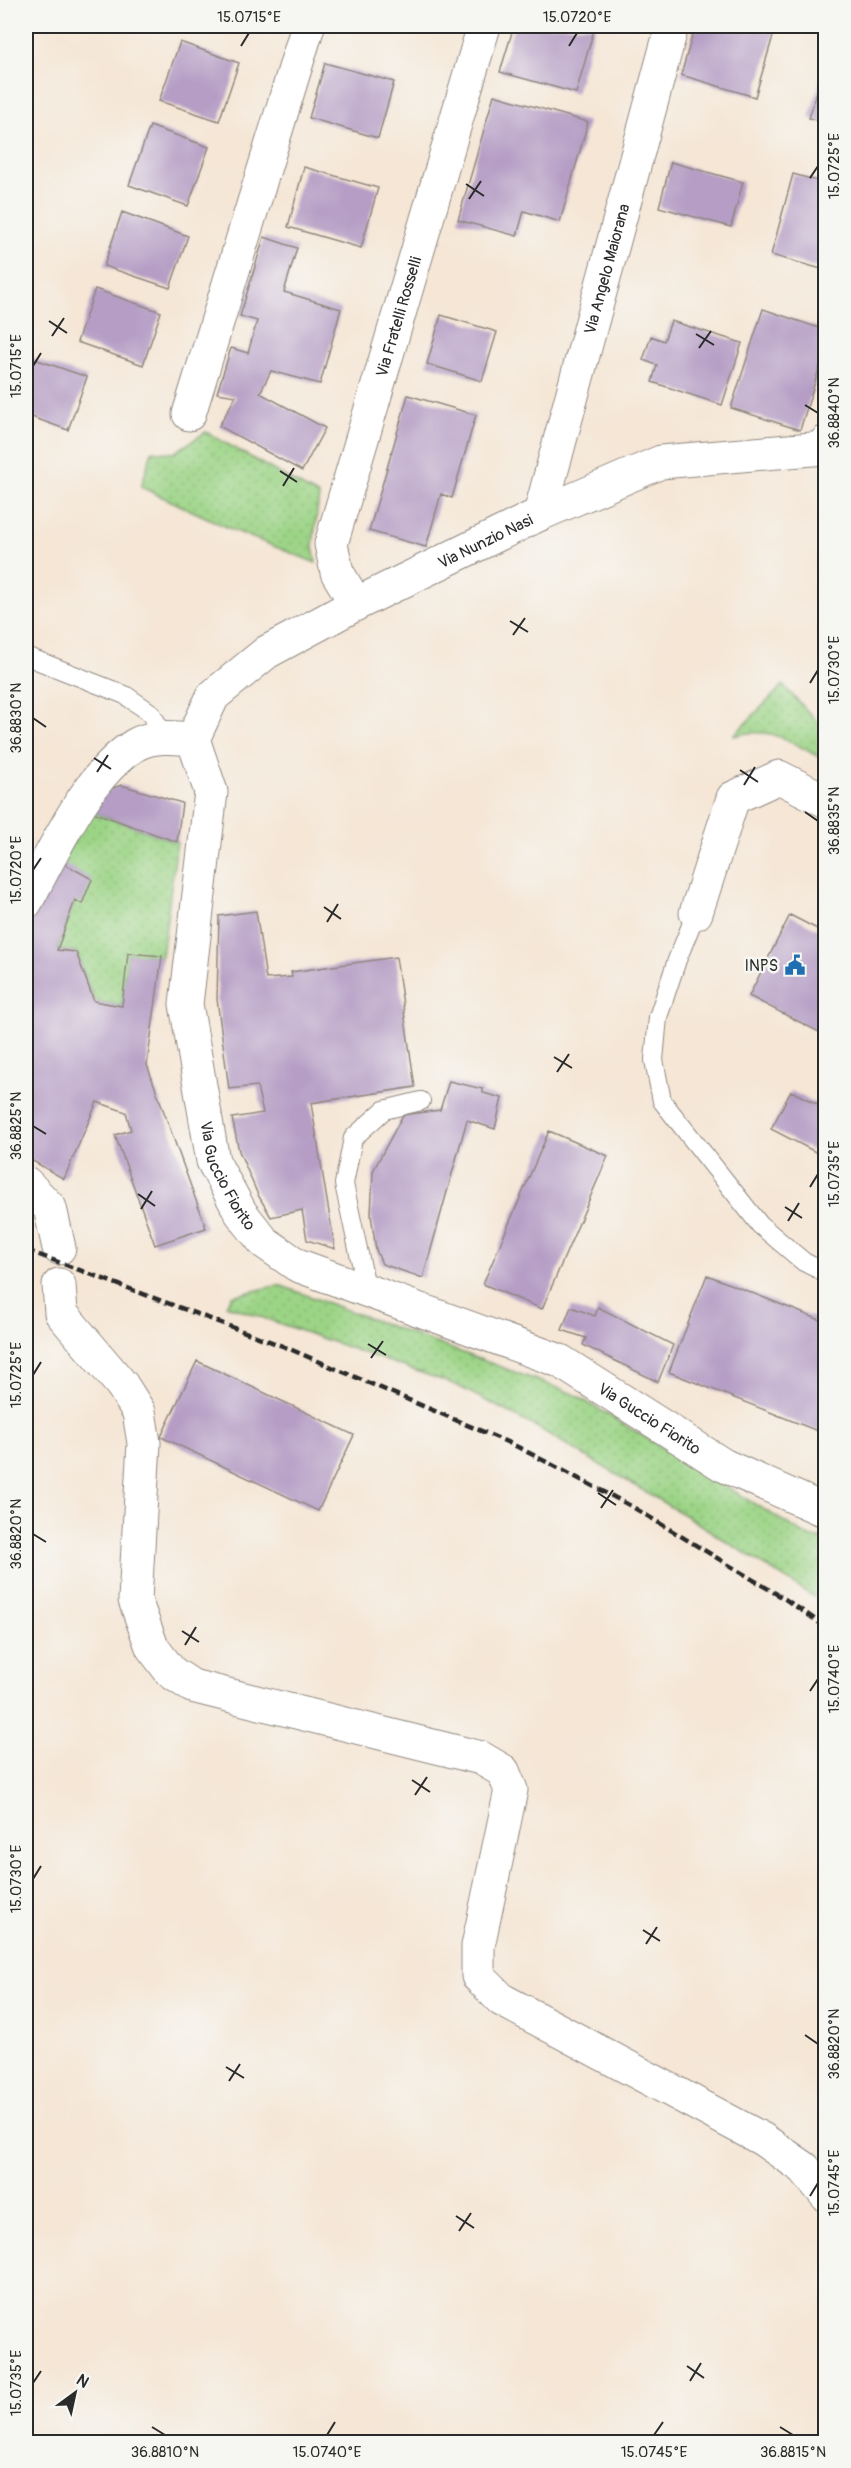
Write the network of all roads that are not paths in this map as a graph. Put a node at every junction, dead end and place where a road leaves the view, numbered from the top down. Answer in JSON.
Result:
{"nodes":[{"id":1,"x":308,"y":26,"type":"edge"},
{"id":2,"x":484,"y":26,"type":"edge"},
{"id":3,"x":672,"y":26,"type":"edge"},
{"id":4,"x":189,"y":414,"type":"dead end"},
{"id":5,"x":825,"y":442,"type":"edge"},
{"id":6,"x":540,"y":513,"type":"junction"},
{"id":7,"x":356,"y":604,"type":"junction"},
{"id":8,"x":26,"y":656,"type":"edge"},
{"id":9,"x":179,"y":738,"type":"junction"},
{"id":10,"x":825,"y":801,"type":"edge"},
{"id":11,"x":26,"y":902,"type":"edge"},
{"id":12,"x":696,"y":913,"type":"joint"},
{"id":13,"x":421,"y":1101,"type":"dead end"},
{"id":14,"x":26,"y":1184,"type":"edge"},
{"id":15,"x":59,"y":1248,"type":"dead end"},
{"id":16,"x":825,"y":1273,"type":"edge"},
{"id":17,"x":59,"y":1285,"type":"dead end"},
{"id":18,"x":367,"y":1291,"type":"junction"},
{"id":19,"x":825,"y":1508,"type":"edge"},
{"id":20,"x":825,"y":2195,"type":"edge"}],
"edges":[{"from":1,"to":4,"type":"street"},
{"from":2,"to":7,"type":"street","name":"Via Fratelli Rosselli"},
{"from":3,"to":6,"type":"street","name":"Via Angelo Maiorana"},
{"from":5,"to":6,"type":"street","name":"Via Nunzio Nasi"},
{"from":6,"to":7,"type":"street","name":"Via Nunzio Nasi"},
{"from":7,"to":9,"type":"street","name":"Via Nunzio Nasi"},
{"from":8,"to":9,"type":"lane"},
{"from":9,"to":11,"type":"street"},
{"from":9,"to":18,"type":"street","name":"Via Guccio Fiorito"},
{"from":10,"to":12,"type":"street"},
{"from":12,"to":16,"type":"lane"},
{"from":13,"to":18,"type":"lane"},
{"from":14,"to":15,"type":"street"},
{"from":17,"to":20,"type":"street"},
{"from":18,"to":19,"type":"street","name":"Via Guccio Fiorito"}]}
